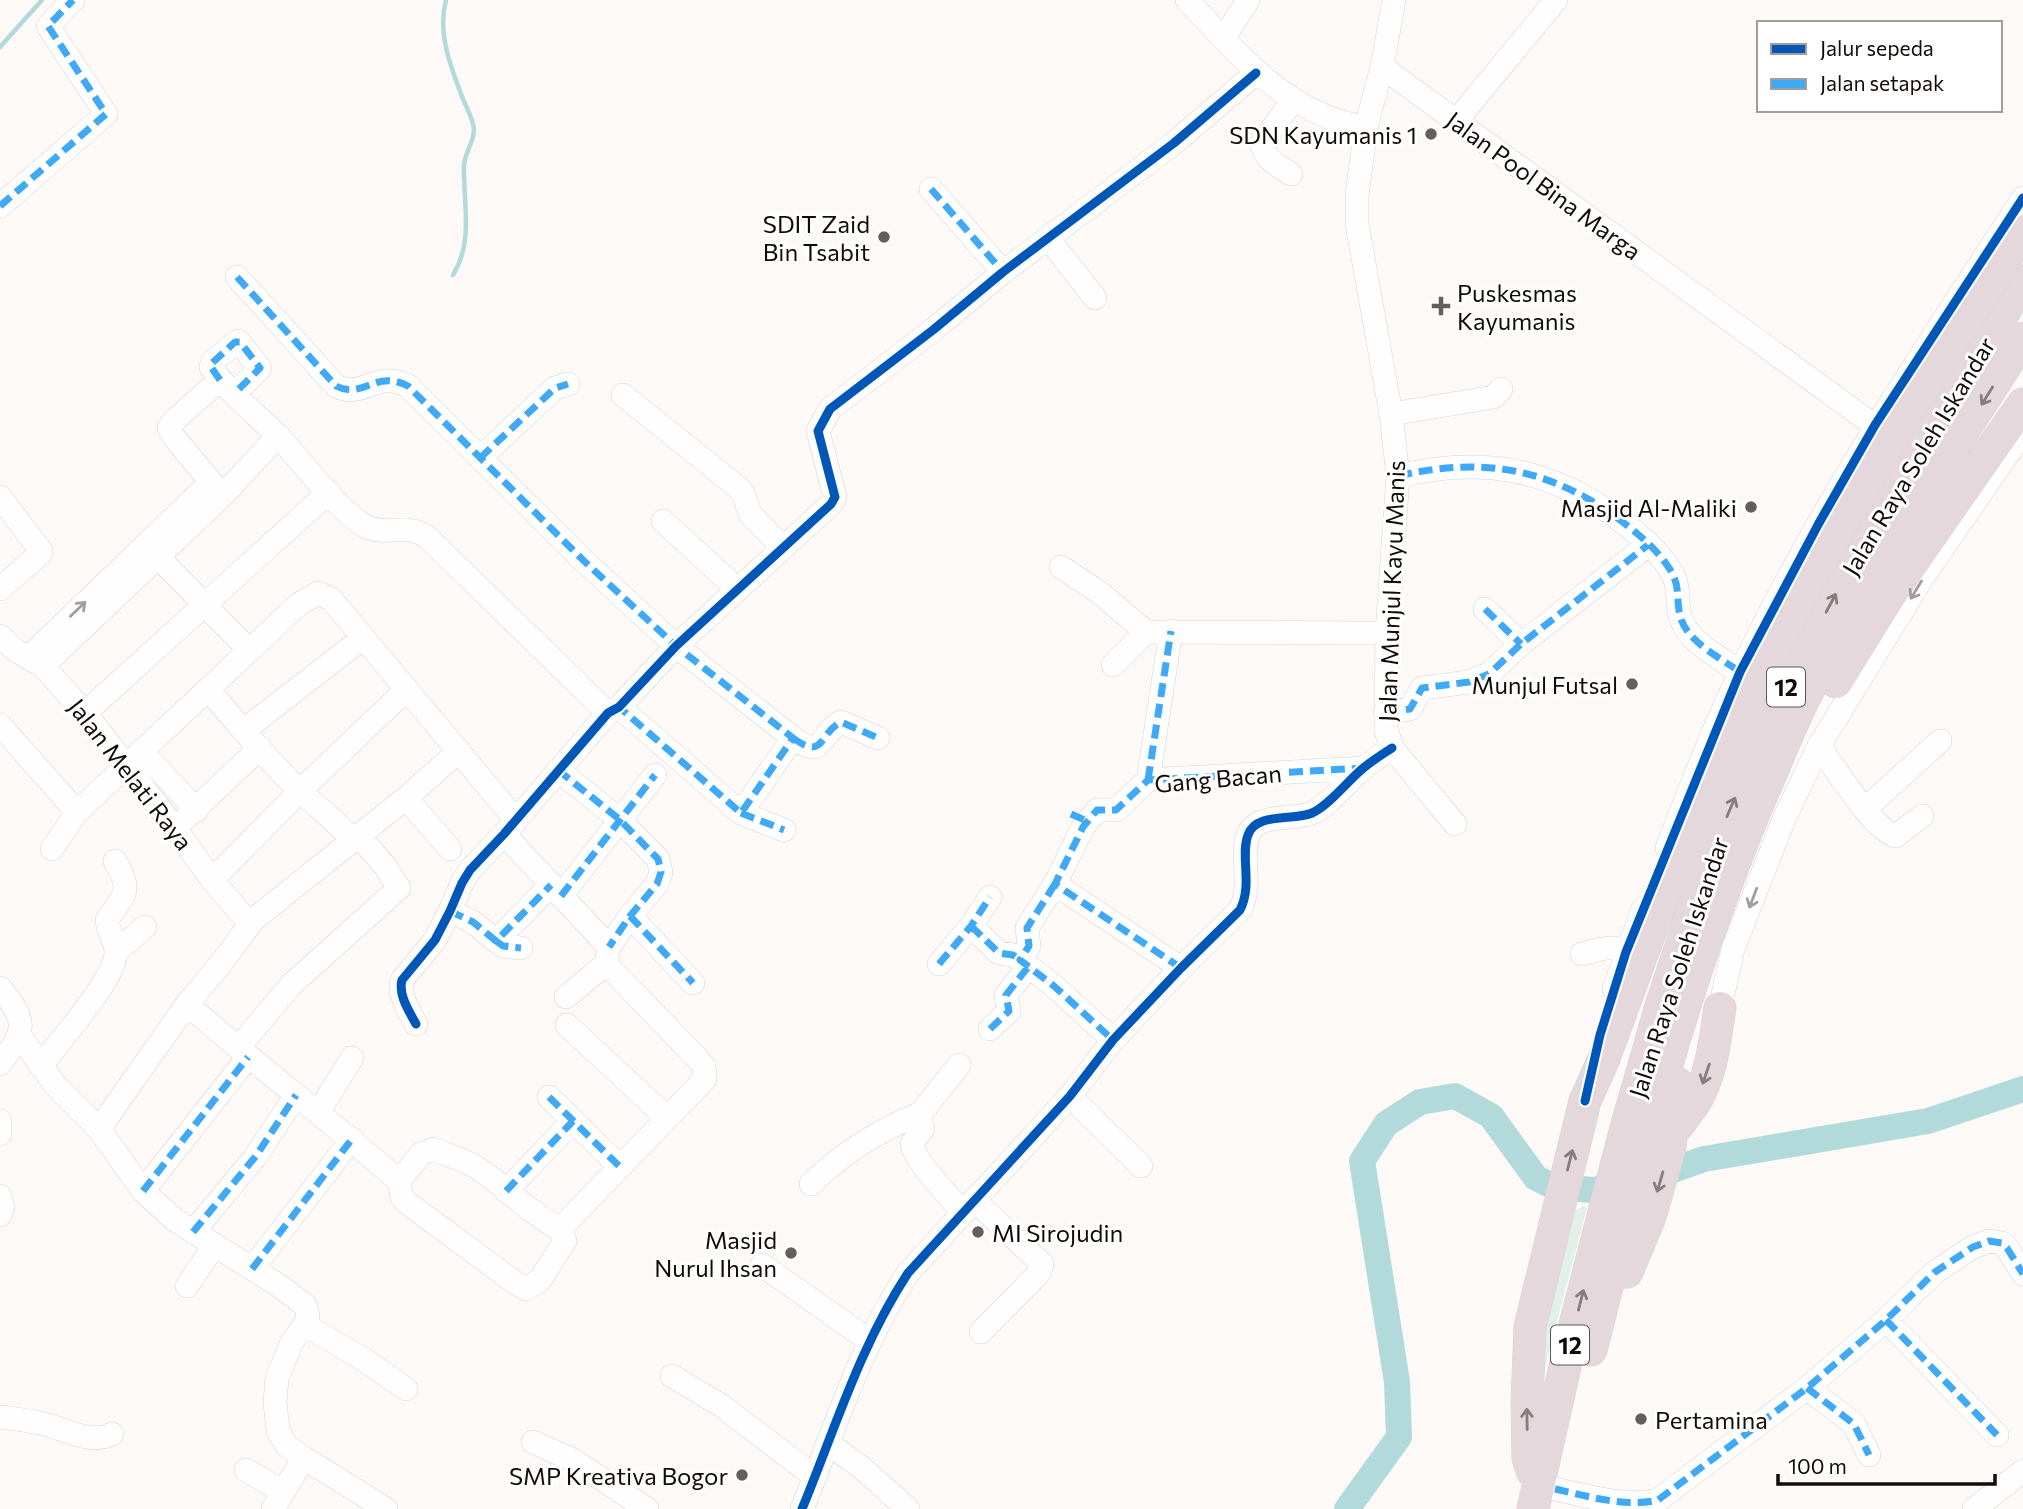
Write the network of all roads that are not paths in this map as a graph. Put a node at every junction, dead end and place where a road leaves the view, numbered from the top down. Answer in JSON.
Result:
{"nodes":[{"id":1,"x":73,"y":0,"type":"edge"},
{"id":2,"x":1187,"y":0,"type":"edge"},
{"id":3,"x":1248,"y":0,"type":"edge"},
{"id":4,"x":1394,"y":0,"type":"edge"},
{"id":5,"x":1556,"y":0,"type":"edge"},
{"id":6,"x":1223,"y":39,"type":"junction"},
{"id":7,"x":1382,"y":67,"type":"junction"},
{"id":8,"x":1256,"y":72,"type":"junction"},
{"id":9,"x":1293,"y":100,"type":"junction"},
{"id":10,"x":1456,"y":121,"type":"junction"},
{"id":11,"x":1366,"y":127,"type":"junction"},
{"id":12,"x":1291,"y":174,"type":"dead end"},
{"id":13,"x":931,"y":189,"type":"dead end"},
{"id":14,"x":2023,"y":198,"type":"edge"},
{"id":15,"x":0,"y":206,"type":"edge"},
{"id":16,"x":2023,"y":231,"type":"edge"},
{"id":17,"x":1048,"y":238,"type":"junction"},
{"id":18,"x":1003,"y":272,"type":"junction"},
{"id":19,"x":236,"y":277,"type":"dead end"},
{"id":20,"x":2023,"y":281,"type":"edge"},
{"id":21,"x":1095,"y":298,"type":"dead end"},
{"id":22,"x":2023,"y":338,"type":"edge"},
{"id":23,"x":568,"y":384,"type":"dead end"},
{"id":24,"x":1502,"y":389,"type":"dead end"},
{"id":25,"x":623,"y":395,"type":"dead end"},
{"id":26,"x":2023,"y":404,"type":"edge"},
{"id":27,"x":1391,"y":414,"type":"junction"},
{"id":28,"x":1875,"y":425,"type":"junction"},
{"id":29,"x":2023,"y":432,"type":"edge"},
{"id":30,"x":278,"y":436,"type":"junction"},
{"id":31,"x":480,"y":458,"type":"junction"},
{"id":32,"x":1926,"y":465,"type":"junction"},
{"id":33,"x":1398,"y":476,"type":"junction"},
{"id":34,"x":216,"y":489,"type":"junction"},
{"id":35,"x":329,"y":492,"type":"junction"},
{"id":36,"x":0,"y":497,"type":"edge"},
{"id":37,"x":663,"y":521,"type":"dead end"},
{"id":38,"x":1648,"y":545,"type":"junction"},
{"id":39,"x":783,"y":548,"type":"junction"},
{"id":40,"x":158,"y":557,"type":"junction"},
{"id":41,"x":1061,"y":567,"type":"dead end"},
{"id":42,"x":124,"y":577,"type":"junction"},
{"id":43,"x":0,"y":589,"type":"edge"},
{"id":44,"x":737,"y":589,"type":"junction"},
{"id":45,"x":204,"y":604,"type":"junction"},
{"id":46,"x":1485,"y":609,"type":"dead end"},
{"id":47,"x":1171,"y":631,"type":"junction"},
{"id":48,"x":1146,"y":632,"type":"junction"},
{"id":49,"x":1387,"y":634,"type":"junction"},
{"id":50,"x":0,"y":636,"type":"edge"},
{"id":51,"x":363,"y":638,"type":"junction"},
{"id":52,"x":1521,"y":644,"type":"junction"},
{"id":53,"x":676,"y":646,"type":"junction"},
{"id":54,"x":249,"y":650,"type":"junction"},
{"id":55,"x":36,"y":661,"type":"junction"},
{"id":56,"x":1113,"y":665,"type":"dead end"},
{"id":57,"x":1744,"y":686,"type":"junction"},
{"id":58,"x":209,"y":690,"type":"junction"},
{"id":59,"x":406,"y":690,"type":"junction"},
{"id":60,"x":614,"y":710,"type":"junction"},
{"id":61,"x":1385,"y":712,"type":"junction"},
{"id":62,"x":85,"y":713,"type":"junction"},
{"id":63,"x":0,"y":725,"type":"edge"},
{"id":64,"x":243,"y":730,"type":"junction"},
{"id":65,"x":793,"y":738,"type":"junction"},
{"id":66,"x":878,"y":738,"type":"dead end"},
{"id":67,"x":1940,"y":741,"type":"dead end"},
{"id":68,"x":1819,"y":746,"type":"junction"},
{"id":69,"x":260,"y":748,"type":"junction"},
{"id":70,"x":1392,"y":748,"type":"junction"},
{"id":71,"x":459,"y":751,"type":"junction"},
{"id":72,"x":134,"y":758,"type":"junction"},
{"id":73,"x":1363,"y":768,"type":"junction"},
{"id":74,"x":558,"y":770,"type":"junction"},
{"id":75,"x":655,"y":775,"type":"dead end"},
{"id":76,"x":1148,"y":780,"type":"junction"},
{"id":77,"x":300,"y":791,"type":"junction"},
{"id":78,"x":406,"y":798,"type":"junction"},
{"id":79,"x":1865,"y":809,"type":"junction"},
{"id":80,"x":197,"y":810,"type":"junction"},
{"id":81,"x":77,"y":812,"type":"junction"},
{"id":82,"x":741,"y":813,"type":"junction"},
{"id":83,"x":1922,"y":816,"type":"dead end"},
{"id":84,"x":619,"y":819,"type":"junction"},
{"id":85,"x":1455,"y":824,"type":"dead end"},
{"id":86,"x":510,"y":827,"type":"junction"},
{"id":87,"x":176,"y":828,"type":"junction"},
{"id":88,"x":784,"y":830,"type":"dead end"},
{"id":89,"x":355,"y":837,"type":"junction"},
{"id":90,"x":52,"y":849,"type":"dead end"},
{"id":91,"x":450,"y":849,"type":"dead end"},
{"id":92,"x":116,"y":861,"type":"dead end"},
{"id":93,"x":212,"y":880,"type":"junction"},
{"id":94,"x":1055,"y":884,"type":"junction"},
{"id":95,"x":556,"y":890,"type":"junction"},
{"id":96,"x":990,"y":897,"type":"dead end"},
{"id":97,"x":450,"y":911,"type":"junction"},
{"id":98,"x":630,"y":916,"type":"junction"},
{"id":99,"x":253,"y":920,"type":"junction"},
{"id":100,"x":971,"y":926,"type":"junction"},
{"id":101,"x":145,"y":927,"type":"dead end"},
{"id":102,"x":496,"y":941,"type":"junction"},
{"id":103,"x":521,"y":948,"type":"dead end"},
{"id":104,"x":116,"y":952,"type":"junction"},
{"id":105,"x":1626,"y":952,"type":"junction"},
{"id":106,"x":1582,"y":954,"type":"dead end"},
{"id":107,"x":608,"y":955,"type":"junction"},
{"id":108,"x":1024,"y":963,"type":"junction"},
{"id":109,"x":939,"y":964,"type":"dead end"},
{"id":110,"x":1181,"y":968,"type":"junction"},
{"id":111,"x":692,"y":984,"type":"dead end"},
{"id":112,"x":0,"y":988,"type":"edge"},
{"id":113,"x":566,"y":997,"type":"dead end"},
{"id":114,"x":187,"y":1004,"type":"junction"},
{"id":115,"x":1720,"y":1008,"type":"joint"},
{"id":116,"x":416,"y":1024,"type":"dead end"},
{"id":117,"x":567,"y":1025,"type":"dead end"},
{"id":118,"x":990,"y":1029,"type":"dead end"},
{"id":119,"x":20,"y":1037,"type":"junction"},
{"id":120,"x":1113,"y":1040,"type":"junction"},
{"id":121,"x":244,"y":1052,"type":"junction"},
{"id":122,"x":352,"y":1058,"type":"dead end"},
{"id":123,"x":0,"y":1064,"type":"edge"},
{"id":124,"x":959,"y":1065,"type":"dead end"},
{"id":125,"x":41,"y":1066,"type":"junction"},
{"id":126,"x":296,"y":1095,"type":"junction"},
{"id":127,"x":1070,"y":1096,"type":"junction"},
{"id":128,"x":549,"y":1097,"type":"dead end"},
{"id":129,"x":1585,"y":1103,"type":"junction"},
{"id":130,"x":319,"y":1111,"type":"junction"},
{"id":131,"x":921,"y":1113,"type":"junction"},
{"id":132,"x":667,"y":1118,"type":"junction"},
{"id":133,"x":0,"y":1121,"type":"edge"},
{"id":134,"x":573,"y":1121,"type":"junction"},
{"id":135,"x":99,"y":1129,"type":"junction"},
{"id":136,"x":0,"y":1133,"type":"edge"},
{"id":137,"x":1654,"y":1135,"type":"junction"},
{"id":138,"x":352,"y":1139,"type":"junction"},
{"id":139,"x":619,"y":1166,"type":"junction"},
{"id":140,"x":1141,"y":1166,"type":"dead end"},
{"id":141,"x":399,"y":1181,"type":"junction"},
{"id":142,"x":811,"y":1184,"type":"dead end"},
{"id":143,"x":143,"y":1191,"type":"junction"},
{"id":144,"x":506,"y":1191,"type":"junction"},
{"id":145,"x":0,"y":1196,"type":"edge"},
{"id":146,"x":969,"y":1206,"type":"junction"},
{"id":147,"x":1627,"y":1211,"type":"junction"},
{"id":148,"x":0,"y":1215,"type":"edge"},
{"id":149,"x":560,"y":1229,"type":"junction"},
{"id":150,"x":193,"y":1232,"type":"junction"},
{"id":151,"x":214,"y":1245,"type":"junction"},
{"id":152,"x":762,"y":1265,"type":"dead end"},
{"id":153,"x":252,"y":1269,"type":"junction"},
{"id":154,"x":2023,"y":1274,"type":"edge"},
{"id":155,"x":187,"y":1286,"type":"dead end"},
{"id":156,"x":1886,"y":1320,"type":"junction"},
{"id":157,"x":305,"y":1325,"type":"junction"},
{"id":158,"x":981,"y":1332,"type":"dead end"},
{"id":159,"x":870,"y":1341,"type":"junction"},
{"id":160,"x":672,"y":1376,"type":"dead end"},
{"id":161,"x":1807,"y":1388,"type":"junction"},
{"id":162,"x":406,"y":1389,"type":"dead end"},
{"id":163,"x":0,"y":1417,"type":"edge"},
{"id":164,"x":112,"y":1434,"type":"dead end"},
{"id":165,"x":1997,"y":1435,"type":"dead end"},
{"id":166,"x":533,"y":1442,"type":"dead end"},
{"id":167,"x":828,"y":1443,"type":"junction"},
{"id":168,"x":1869,"y":1455,"type":"dead end"},
{"id":169,"x":303,"y":1458,"type":"junction"},
{"id":170,"x":246,"y":1470,"type":"dead end"},
{"id":171,"x":2023,"y":1471,"type":"edge"},
{"id":172,"x":816,"y":1477,"type":"junction"},
{"id":173,"x":1544,"y":1498,"type":"edge"},
{"id":174,"x":278,"y":1500,"type":"edge"},
{"id":175,"x":363,"y":1503,"type":"edge"},
{"id":176,"x":386,"y":1509,"type":"edge"},
{"id":177,"x":647,"y":1509,"type":"edge"},
{"id":178,"x":802,"y":1509,"type":"edge"},
{"id":179,"x":908,"y":1509,"type":"edge"},
{"id":180,"x":1974,"y":1509,"type":"edge"}],
"edges":[{"from":1,"to":15,"type":"street"},
{"from":2,"to":6,"type":"street"},
{"from":3,"to":6,"type":"street"},
{"from":4,"to":7,"type":"street"},
{"from":5,"to":10,"type":"street"},
{"from":6,"to":8,"type":"street"},
{"from":7,"to":10,"type":"street","name":"Jalan Pool Bina Marga"},
{"from":7,"to":11,"type":"street"},
{"from":8,"to":9,"type":"street"},
{"from":8,"to":17,"type":"street"},
{"from":9,"to":11,"type":"street"},
{"from":9,"to":12,"type":"street"},
{"from":10,"to":28,"type":"street","name":"Jalan Pool Bina Marga"},
{"from":11,"to":27,"type":"street","name":"Jalan Munjul Kayu Manis"},
{"from":13,"to":18,"type":"street"},
{"from":14,"to":28,"type":"street"},
{"from":16,"to":57,"type":"highway","bridge":true},
{"from":17,"to":18,"type":"street"},
{"from":17,"to":21,"type":"street"},
{"from":18,"to":39,"type":"street"},
{"from":19,"to":31,"type":"street"},
{"from":20,"to":32,"type":"highway","name":"Jalan Raya Soleh Iskandar","number":"12"},
{"from":22,"to":32,"type":"highway","name":"Jalan Raya Soleh Iskandar","number":"12","one_way":true},
{"from":23,"to":31,"type":"street"},
{"from":24,"to":27,"type":"street"},
{"from":25,"to":39,"type":"street"},
{"from":26,"to":137,"type":"highway"},
{"from":27,"to":33,"type":"street","name":"Jalan Munjul Kayu Manis"},
{"from":28,"to":32,"type":"street","name":"Jalan Pool Bina Marga"},
{"from":28,"to":57,"type":"street"},
{"from":29,"to":68,"type":"street","one_way":true},
{"from":30,"to":34,"type":"street"},
{"from":30,"to":34,"type":"street"},
{"from":30,"to":35,"type":"street"},
{"from":31,"to":53,"type":"street"},
{"from":32,"to":137,"type":"highway","name":"Jalan Raya Soleh Iskandar","number":"12"},
{"from":33,"to":38,"type":"street"},
{"from":33,"to":49,"type":"street","name":"Jalan Munjul Kayu Manis"},
{"from":34,"to":40,"type":"street"},
{"from":34,"to":42,"type":"street"},
{"from":35,"to":45,"type":"street"},
{"from":35,"to":60,"type":"street"},
{"from":36,"to":43,"type":"street"},
{"from":37,"to":44,"type":"street"},
{"from":38,"to":52,"type":"street"},
{"from":38,"to":57,"type":"street"},
{"from":39,"to":44,"type":"street"},
{"from":40,"to":42,"type":"street"},
{"from":40,"to":45,"type":"street"},
{"from":41,"to":48,"type":"street"},
{"from":42,"to":55,"type":"street"},
{"from":44,"to":53,"type":"street"},
{"from":45,"to":54,"type":"street"},
{"from":45,"to":62,"type":"street"},
{"from":46,"to":52,"type":"street"},
{"from":47,"to":48,"type":"street"},
{"from":47,"to":49,"type":"street"},
{"from":47,"to":76,"type":"street"},
{"from":48,"to":56,"type":"street"},
{"from":49,"to":61,"type":"street","name":"Jalan Munjul Kayu Manis"},
{"from":50,"to":55,"type":"street","name":"Jalan Melati Raya"},
{"from":51,"to":54,"type":"street"},
{"from":51,"to":59,"type":"street"},
{"from":51,"to":64,"type":"street"},
{"from":52,"to":61,"type":"street"},
{"from":53,"to":60,"type":"street"},
{"from":53,"to":65,"type":"street"},
{"from":54,"to":58,"type":"street"},
{"from":55,"to":62,"type":"street","name":"Jalan Melati Raya"},
{"from":57,"to":105,"type":"street"},
{"from":57,"to":129,"type":"highway"},
{"from":58,"to":64,"type":"street"},
{"from":58,"to":72,"type":"street"},
{"from":59,"to":71,"type":"street"},
{"from":59,"to":77,"type":"street"},
{"from":60,"to":74,"type":"street"},
{"from":60,"to":82,"type":"street"},
{"from":61,"to":70,"type":"street","name":"Jalan Munjul Kayu Manis"},
{"from":62,"to":72,"type":"street","name":"Jalan Melati Raya"},
{"from":63,"to":81,"type":"street"},
{"from":64,"to":69,"type":"street"},
{"from":65,"to":66,"type":"street"},
{"from":65,"to":82,"type":"street"},
{"from":67,"to":79,"type":"street"},
{"from":68,"to":79,"type":"street"},
{"from":68,"to":115,"type":"street","one_way":true},
{"from":69,"to":77,"type":"street"},
{"from":69,"to":80,"type":"street"},
{"from":70,"to":73,"type":"street"},
{"from":70,"to":85,"type":"street","name":"Jalan Munjul Kayu Manis"},
{"from":71,"to":78,"type":"street"},
{"from":71,"to":86,"type":"street"},
{"from":72,"to":80,"type":"street"},
{"from":72,"to":81,"type":"street"},
{"from":72,"to":87,"type":"street","name":"Jalan Melati Raya"},
{"from":73,"to":76,"type":"street","name":"Gang Bacan"},
{"from":73,"to":110,"type":"street"},
{"from":74,"to":84,"type":"street"},
{"from":74,"to":86,"type":"street"},
{"from":75,"to":84,"type":"street"},
{"from":76,"to":94,"type":"street","name":"Gang Bacan"},
{"from":77,"to":89,"type":"street"},
{"from":77,"to":93,"type":"street"},
{"from":78,"to":89,"type":"street"},
{"from":78,"to":91,"type":"street"},
{"from":79,"to":83,"type":"street"},
{"from":80,"to":87,"type":"street"},
{"from":81,"to":90,"type":"street"},
{"from":82,"to":88,"type":"street"},
{"from":84,"to":95,"type":"street"},
{"from":84,"to":98,"type":"street"},
{"from":86,"to":95,"type":"street"},
{"from":86,"to":97,"type":"street"},
{"from":87,"to":93,"type":"street","name":"Jalan Melati Raya"},
{"from":89,"to":99,"type":"street"},
{"from":89,"to":121,"type":"street"},
{"from":92,"to":104,"type":"street"},
{"from":93,"to":99,"type":"street","name":"Jalan Melati Raya"},
{"from":94,"to":108,"type":"street"},
{"from":94,"to":110,"type":"street"},
{"from":95,"to":102,"type":"street"},
{"from":95,"to":107,"type":"street"},
{"from":96,"to":100,"type":"street"},
{"from":97,"to":102,"type":"street"},
{"from":97,"to":116,"type":"street"},
{"from":98,"to":107,"type":"street"},
{"from":98,"to":111,"type":"street"},
{"from":99,"to":114,"type":"street"},
{"from":100,"to":108,"type":"street"},
{"from":100,"to":109,"type":"street"},
{"from":101,"to":104,"type":"street"},
{"from":102,"to":103,"type":"street"},
{"from":104,"to":125,"type":"street"},
{"from":105,"to":106,"type":"street"},
{"from":105,"to":129,"type":"street"},
{"from":107,"to":113,"type":"street"},
{"from":107,"to":132,"type":"street"},
{"from":108,"to":118,"type":"street"},
{"from":108,"to":120,"type":"street"},
{"from":110,"to":120,"type":"street"},
{"from":112,"to":119,"type":"street"},
{"from":114,"to":121,"type":"street"},
{"from":114,"to":135,"type":"street"},
{"from":115,"to":137,"type":"highway","one_way":true},
{"from":117,"to":132,"type":"street"},
{"from":119,"to":123,"type":"street"},
{"from":119,"to":125,"type":"street"},
{"from":120,"to":127,"type":"street"},
{"from":121,"to":126,"type":"street"},
{"from":121,"to":143,"type":"street"},
{"from":122,"to":130,"type":"street"},
{"from":124,"to":131,"type":"street"},
{"from":125,"to":135,"type":"street"},
{"from":126,"to":130,"type":"street"},
{"from":126,"to":150,"type":"street"},
{"from":127,"to":140,"type":"street"},
{"from":127,"to":146,"type":"street"},
{"from":128,"to":134,"type":"street"},
{"from":173,"to":129,"type":"highway","one_way":true},
{"from":130,"to":138,"type":"street"},
{"from":131,"to":142,"type":"street"},
{"from":131,"to":146,"type":"street"},
{"from":132,"to":139,"type":"street"},
{"from":133,"to":136,"type":"street"},
{"from":134,"to":139,"type":"street"},
{"from":134,"to":144,"type":"street"},
{"from":135,"to":143,"type":"street"},
{"from":137,"to":147,"type":"highway","name":"Jalan Raya Soleh Iskandar","number":"12"},
{"from":137,"to":147,"type":"highway","one_way":true},
{"from":138,"to":141,"type":"street"},
{"from":138,"to":153,"type":"street"},
{"from":139,"to":149,"type":"street"},
{"from":141,"to":144,"type":"street"},
{"from":141,"to":149,"type":"street"},
{"from":143,"to":150,"type":"street"},
{"from":144,"to":149,"type":"street"},
{"from":145,"to":148,"type":"street"},
{"from":146,"to":158,"type":"street"},
{"from":146,"to":159,"type":"street"},
{"from":173,"to":147,"type":"highway","name":"Jalan Raya Soleh Iskandar","number":"12","one_way":true},
{"from":147,"to":173,"type":"highway","name":"Jalan Raya Soleh Iskandar","number":"12"},
{"from":150,"to":151,"type":"street"},
{"from":151,"to":153,"type":"street"},
{"from":151,"to":155,"type":"street"},
{"from":152,"to":159,"type":"street"},
{"from":153,"to":157,"type":"street"},
{"from":154,"to":156,"type":"street"},
{"from":156,"to":161,"type":"street"},
{"from":156,"to":165,"type":"street"},
{"from":157,"to":162,"type":"street"},
{"from":157,"to":169,"type":"street"},
{"from":159,"to":167,"type":"street"},
{"from":160,"to":172,"type":"street"},
{"from":161,"to":168,"type":"street"},
{"from":161,"to":173,"type":"street"},
{"from":163,"to":164,"type":"street"},
{"from":166,"to":177,"type":"street"},
{"from":167,"to":172,"type":"street"},
{"from":167,"to":179,"type":"street"},
{"from":169,"to":174,"type":"street"},
{"from":169,"to":175,"type":"street"},
{"from":170,"to":174,"type":"street"},
{"from":171,"to":180,"type":"street"},
{"from":172,"to":178,"type":"street"},
{"from":175,"to":176,"type":"street"}]}
